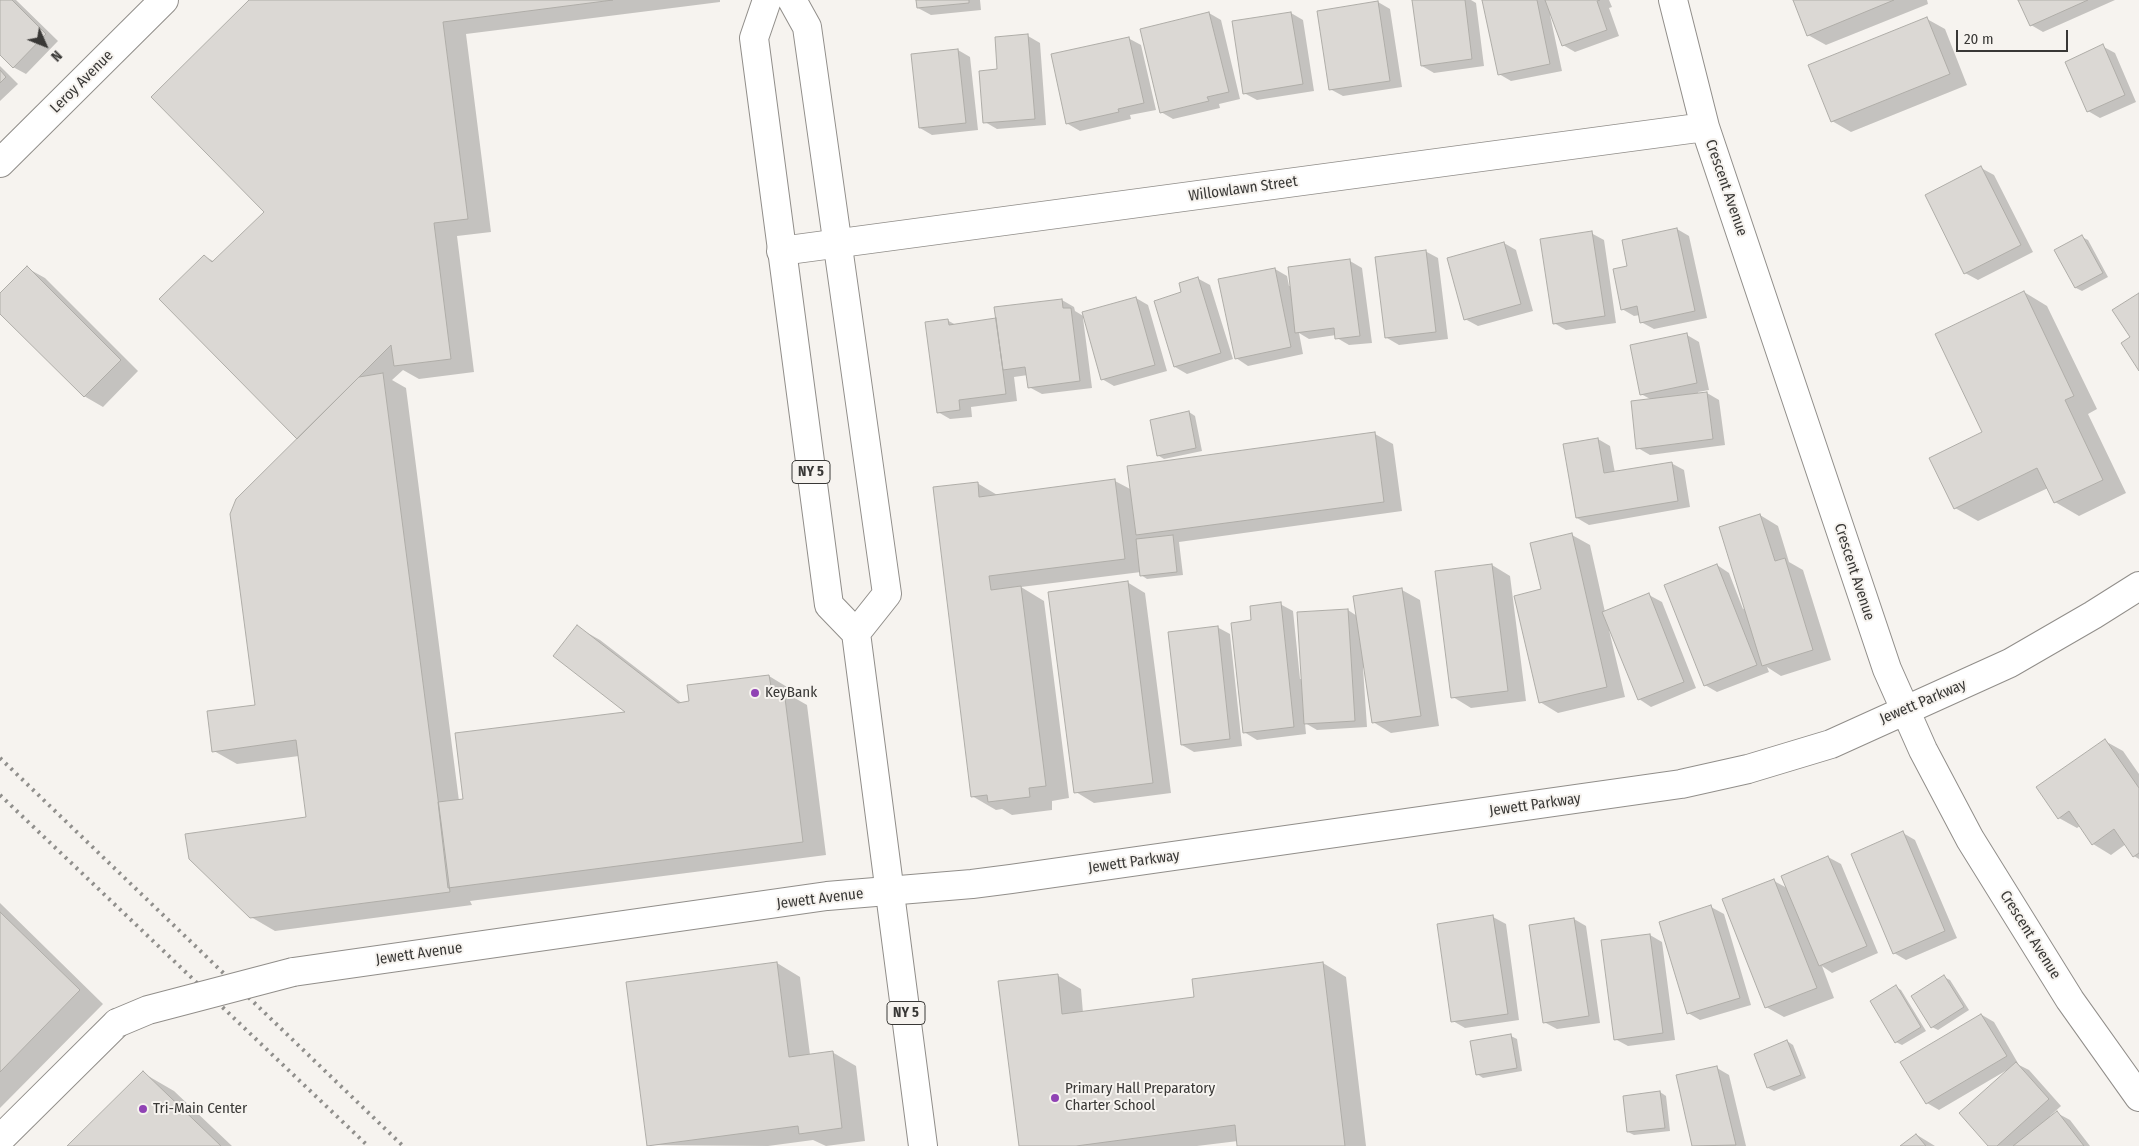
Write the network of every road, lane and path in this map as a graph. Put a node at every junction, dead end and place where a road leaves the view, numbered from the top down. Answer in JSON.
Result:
{"nodes":[{"id":1,"x":164,"y":0,"type":"edge"},
{"id":2,"x":766,"y":0,"type":"edge"},
{"id":3,"x":792,"y":0,"type":"edge"},
{"id":4,"x":1673,"y":0,"type":"edge"},
{"id":5,"x":1705,"y":127,"type":"junction"},
{"id":6,"x":0,"y":163,"type":"edge"},
{"id":7,"x":838,"y":244,"type":"junction"},
{"id":8,"x":782,"y":251,"type":"junction"},
{"id":9,"x":2139,"y":586,"type":"edge"},
{"id":10,"x":856,"y":633,"type":"junction"},
{"id":11,"x":1905,"y":710,"type":"junction"},
{"id":12,"x":890,"y":891,"type":"junction"},
{"id":13,"x":2139,"y":1097,"type":"edge"},
{"id":14,"x":0,"y":1139,"type":"edge"},
{"id":15,"x":924,"y":1146,"type":"edge"}],
"edges":[{"from":1,"to":6,"type":"street","name":"Leroy Avenue"},
{"from":2,"to":8,"type":"street","number":"NY 5"},
{"from":3,"to":7,"type":"street"},
{"from":4,"to":5,"type":"street","name":"Crescent Avenue"},
{"from":5,"to":7,"type":"street","name":"Willowlawn Street"},
{"from":5,"to":11,"type":"street","name":"Crescent Avenue"},
{"from":7,"to":8,"type":"street","name":"Willowlawn Street"},
{"from":7,"to":10,"type":"street"},
{"from":8,"to":10,"type":"street","number":"NY 5"},
{"from":9,"to":11,"type":"street","name":"Jewett Parkway"},
{"from":10,"to":12,"type":"street","number":"NY 5"},
{"from":11,"to":12,"type":"street","name":"Jewett Parkway"},
{"from":11,"to":13,"type":"street","name":"Crescent Avenue"},
{"from":12,"to":14,"type":"street","name":"Jewett Avenue","bridge":true},
{"from":12,"to":15,"type":"street","number":"NY 5"}]}
